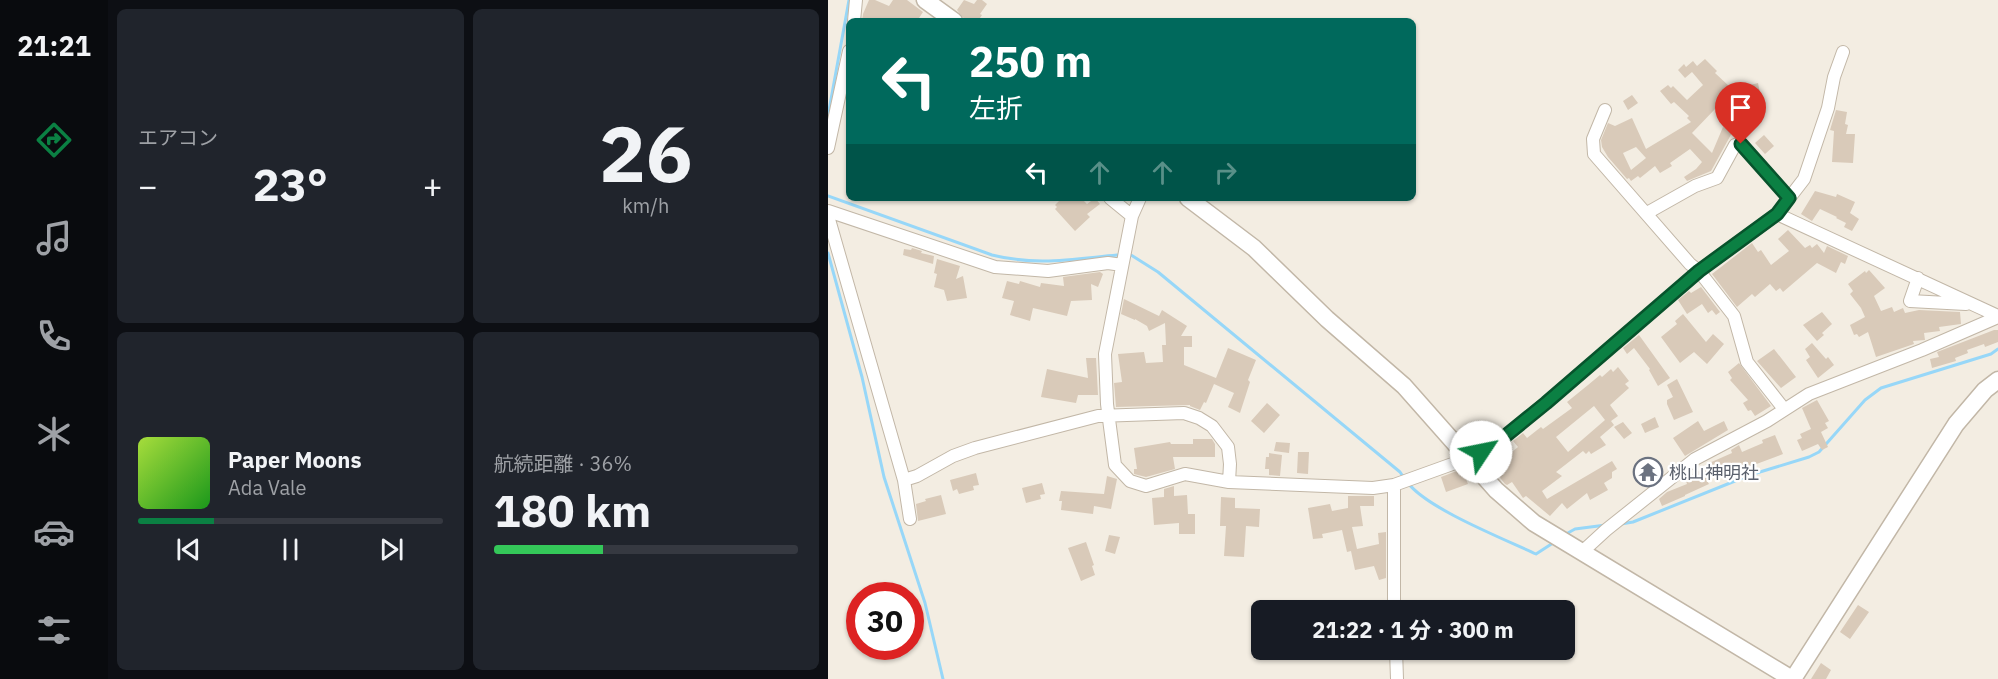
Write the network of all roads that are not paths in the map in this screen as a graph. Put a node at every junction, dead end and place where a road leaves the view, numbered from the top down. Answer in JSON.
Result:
{"nodes":[{"id":1,"x":856,"y":0,"type":"edge"},
{"id":2,"x":925,"y":0,"type":"edge"},
{"id":3,"x":854,"y":18,"type":"edge"},
{"id":4,"x":950,"y":18,"type":"edge"},
{"id":5,"x":1842,"y":51,"type":"dead end"},
{"id":6,"x":846,"y":65,"type":"edge"},
{"id":7,"x":1605,"y":110,"type":"dead end"},
{"id":8,"x":828,"y":148,"type":"edge"},
{"id":9,"x":1789,"y":198,"type":"junction"},
{"id":10,"x":1114,"y":201,"type":"edge"},
{"id":11,"x":1139,"y":201,"type":"edge"},
{"id":12,"x":1192,"y":201,"type":"edge"},
{"id":13,"x":828,"y":211,"type":"edge"},
{"id":14,"x":1647,"y":213,"type":"junction"},
{"id":15,"x":1777,"y":214,"type":"junction"},
{"id":16,"x":828,"y":216,"type":"edge"},
{"id":17,"x":1132,"y":216,"type":"junction"},
{"id":18,"x":1122,"y":265,"type":"junction"},
{"id":19,"x":1699,"y":271,"type":"junction"},
{"id":20,"x":1918,"y":278,"type":"junction"},
{"id":21,"x":1973,"y":304,"type":"junction"},
{"id":22,"x":1998,"y":317,"type":"edge"},
{"id":23,"x":1998,"y":380,"type":"edge"},
{"id":24,"x":1784,"y":409,"type":"junction"},
{"id":25,"x":1110,"y":416,"type":"junction"},
{"id":26,"x":1469,"y":458,"type":"junction"},
{"id":27,"x":904,"y":480,"type":"junction"},
{"id":28,"x":1229,"y":482,"type":"junction"},
{"id":29,"x":1394,"y":485,"type":"junction"},
{"id":30,"x":910,"y":519,"type":"dead end"},
{"id":31,"x":1582,"y":552,"type":"junction"},
{"id":32,"x":1394,"y":600,"type":"edge"},
{"id":33,"x":1396,"y":660,"type":"edge"},
{"id":34,"x":1397,"y":679,"type":"edge"},
{"id":35,"x":1793,"y":679,"type":"edge"}],
"edges":[{"from":1,"to":3,"type":"street"},
{"from":2,"to":4,"type":"street"},
{"from":5,"to":9,"type":"street"},
{"from":6,"to":8,"type":"street"},
{"from":7,"to":14,"type":"street"},
{"from":9,"to":14,"type":"street"},
{"from":9,"to":15,"type":"street"},
{"from":10,"to":17,"type":"street"},
{"from":11,"to":17,"type":"street"},
{"from":12,"to":26,"type":"street"},
{"from":13,"to":18,"type":"street"},
{"from":14,"to":19,"type":"street"},
{"from":15,"to":19,"type":"street"},
{"from":15,"to":20,"type":"street"},
{"from":16,"to":27,"type":"street"},
{"from":17,"to":18,"type":"street"},
{"from":18,"to":25,"type":"street"},
{"from":19,"to":24,"type":"street"},
{"from":19,"to":26,"type":"street"},
{"from":20,"to":21,"type":"street"},
{"from":20,"to":21,"type":"street"},
{"from":21,"to":22,"type":"street"},
{"from":22,"to":24,"type":"street"},
{"from":23,"to":35,"type":"street"},
{"from":24,"to":31,"type":"street"},
{"from":25,"to":27,"type":"street"},
{"from":25,"to":28,"type":"street"},
{"from":25,"to":28,"type":"street"},
{"from":26,"to":29,"type":"street"},
{"from":26,"to":31,"type":"street"},
{"from":27,"to":30,"type":"street"},
{"from":28,"to":29,"type":"street"},
{"from":29,"to":32,"type":"street"},
{"from":31,"to":35,"type":"street"},
{"from":33,"to":34,"type":"street"}]}
